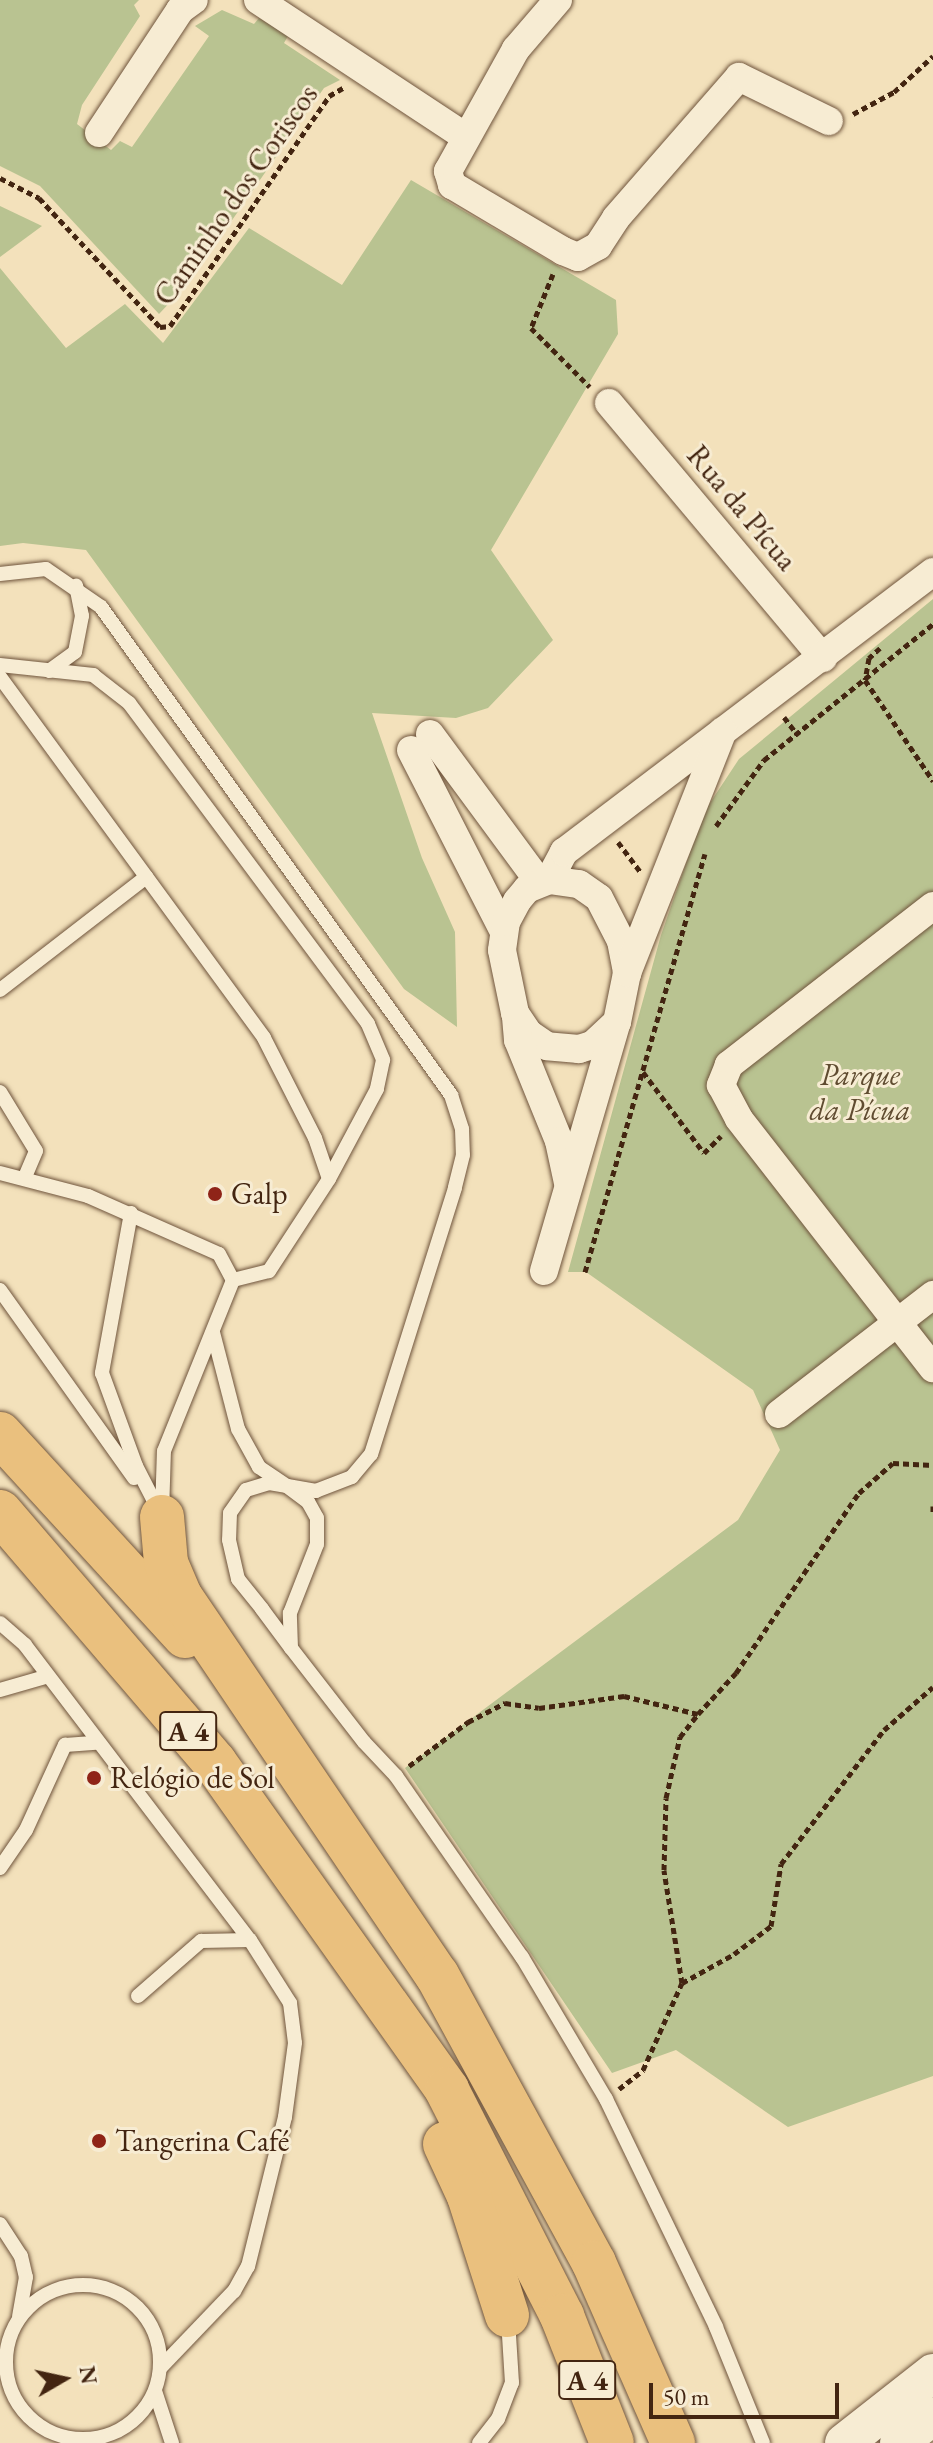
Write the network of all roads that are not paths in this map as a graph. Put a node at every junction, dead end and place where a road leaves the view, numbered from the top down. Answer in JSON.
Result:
{"nodes":[{"id":1,"x":194,"y":0,"type":"edge"},
{"id":2,"x":258,"y":0,"type":"edge"},
{"id":3,"x":558,"y":0,"type":"edge"},
{"id":4,"x":829,"y":121,"type":"road end"},
{"id":5,"x":99,"y":133,"type":"dead end"},
{"id":6,"x":464,"y":136,"type":"junction"},
{"id":7,"x":609,"y":403,"type":"road end"},
{"id":8,"x":933,"y":572,"type":"edge"},
{"id":9,"x":0,"y":574,"type":"edge"},
{"id":10,"x":76,"y":586,"type":"junction"},
{"id":11,"x":823,"y":658,"type":"junction"},
{"id":12,"x":0,"y":665,"type":"edge"},
{"id":13,"x":49,"y":671,"type":"junction"},
{"id":14,"x":0,"y":677,"type":"edge"},
{"id":15,"x":724,"y":730,"type":"junction"},
{"id":16,"x":146,"y":877,"type":"junction"},
{"id":17,"x":544,"y":882,"type":"junction"},
{"id":18,"x":933,"y":906,"type":"edge"},
{"id":19,"x":504,"y":932,"type":"junction"},
{"id":20,"x":627,"y":973,"type":"junction"},
{"id":21,"x":0,"y":990,"type":"edge"},
{"id":22,"x":515,"y":1013,"type":"junction"},
{"id":23,"x":617,"y":1022,"type":"junction"},
{"id":24,"x":0,"y":1092,"type":"edge"},
{"id":25,"x":0,"y":1173,"type":"edge"},
{"id":26,"x":25,"y":1177,"type":"junction"},
{"id":27,"x":329,"y":1179,"type":"junction"},
{"id":28,"x":569,"y":1185,"type":"junction"},
{"id":29,"x":131,"y":1213,"type":"junction"},
{"id":30,"x":544,"y":1271,"type":"dead end"},
{"id":31,"x":233,"y":1280,"type":"junction"},
{"id":32,"x":0,"y":1290,"type":"edge"},
{"id":33,"x":933,"y":1295,"type":"edge"},
{"id":34,"x":898,"y":1323,"type":"junction"},
{"id":35,"x":213,"y":1332,"type":"junction"},
{"id":36,"x":933,"y":1368,"type":"edge"},
{"id":37,"x":779,"y":1414,"type":"dead end"},
{"id":38,"x":0,"y":1434,"type":"edge"},
{"id":39,"x":287,"y":1486,"type":"junction"},
{"id":40,"x":0,"y":1512,"type":"edge"},
{"id":41,"x":162,"y":1517,"type":"junction"},
{"id":42,"x":0,"y":1623,"type":"edge"},
{"id":43,"x":291,"y":1648,"type":"junction"},
{"id":44,"x":45,"y":1677,"type":"junction"},
{"id":45,"x":0,"y":1690,"type":"edge"},
{"id":46,"x":257,"y":1714,"type":"junction"},
{"id":47,"x":96,"y":1743,"type":"junction"},
{"id":48,"x":1,"y":1866,"type":"edge"},
{"id":49,"x":250,"y":1940,"type":"junction"},
{"id":50,"x":358,"y":1964,"type":"junction"},
{"id":51,"x":138,"y":1996,"type":"dead end"},
{"id":52,"x":0,"y":2224,"type":"edge"},
{"id":53,"x":507,"y":2315,"type":"joint"},
{"id":54,"x":19,"y":2317,"type":"junction"},
{"id":55,"x":4,"y":2341,"type":"edge"},
{"id":56,"x":161,"y":2367,"type":"junction"},
{"id":57,"x":929,"y":2390,"type":"edge"},
{"id":58,"x":155,"y":2391,"type":"junction"},
{"id":59,"x":75,"y":2441,"type":"edge"},
{"id":60,"x":172,"y":2443,"type":"edge"},
{"id":61,"x":479,"y":2443,"type":"edge"},
{"id":62,"x":612,"y":2443,"type":"edge"},
{"id":63,"x":673,"y":2443,"type":"edge"},
{"id":64,"x":763,"y":2443,"type":"edge"},
{"id":65,"x":844,"y":2443,"type":"edge"},
{"id":66,"x":899,"y":2443,"type":"edge"}],
"edges":[{"from":1,"to":5,"type":"street"},
{"from":2,"to":6,"type":"street"},
{"from":3,"to":6,"type":"street"},
{"from":4,"to":6,"type":"street"},
{"from":7,"to":11,"type":"street","name":"Rua da Pícua"},
{"from":8,"to":11,"type":"street"},
{"from":9,"to":10,"type":"lane"},
{"from":10,"to":13,"type":"lane"},
{"from":10,"to":39,"type":"lane"},
{"from":11,"to":15,"type":"street"},
{"from":12,"to":13,"type":"lane"},
{"from":13,"to":27,"type":"lane"},
{"from":14,"to":16,"type":"lane"},
{"from":15,"to":17,"type":"street"},
{"from":15,"to":20,"type":"street"},
{"from":16,"to":21,"type":"lane"},
{"from":16,"to":27,"type":"lane"},
{"from":17,"to":19,"type":"street"},
{"from":17,"to":19,"type":"street"},
{"from":17,"to":20,"type":"street"},
{"from":18,"to":34,"type":"street"},
{"from":19,"to":22,"type":"street"},
{"from":20,"to":23,"type":"street"},
{"from":22,"to":23,"type":"street"},
{"from":22,"to":28,"type":"street"},
{"from":23,"to":28,"type":"street"},
{"from":24,"to":26,"type":"lane"},
{"from":25,"to":26,"type":"lane"},
{"from":26,"to":29,"type":"lane"},
{"from":27,"to":31,"type":"lane"},
{"from":28,"to":30,"type":"street"},
{"from":29,"to":31,"type":"lane"},
{"from":29,"to":41,"type":"lane"},
{"from":31,"to":35,"type":"lane"},
{"from":32,"to":41,"type":"lane"},
{"from":33,"to":34,"type":"street"},
{"from":34,"to":36,"type":"street"},
{"from":34,"to":37,"type":"street"},
{"from":35,"to":39,"type":"lane"},
{"from":35,"to":41,"type":"lane"},
{"from":38,"to":46,"type":"highway","number":"A 4"},
{"from":39,"to":43,"type":"lane"},
{"from":39,"to":43,"type":"lane"},
{"from":40,"to":50,"type":"highway","number":"A 4"},
{"from":41,"to":46,"type":"highway"},
{"from":42,"to":44,"type":"lane"},
{"from":43,"to":64,"type":"lane"},
{"from":44,"to":45,"type":"lane"},
{"from":44,"to":47,"type":"lane"},
{"from":46,"to":63,"type":"highway","number":"A 4"},
{"from":47,"to":48,"type":"lane"},
{"from":47,"to":49,"type":"lane"},
{"from":49,"to":51,"type":"lane"},
{"from":49,"to":56,"type":"lane"},
{"from":50,"to":53,"type":"highway"},
{"from":50,"to":62,"type":"highway","number":"A 4"},
{"from":52,"to":54,"type":"lane"},
{"from":53,"to":61,"type":"lane"},
{"from":54,"to":55,"type":"lane"},
{"from":54,"to":56,"type":"lane"},
{"from":55,"to":59,"type":"lane"},
{"from":56,"to":58,"type":"lane"},
{"from":57,"to":65,"type":"street"},
{"from":57,"to":66,"type":"street"},
{"from":58,"to":59,"type":"lane"},
{"from":58,"to":60,"type":"lane"}]}
